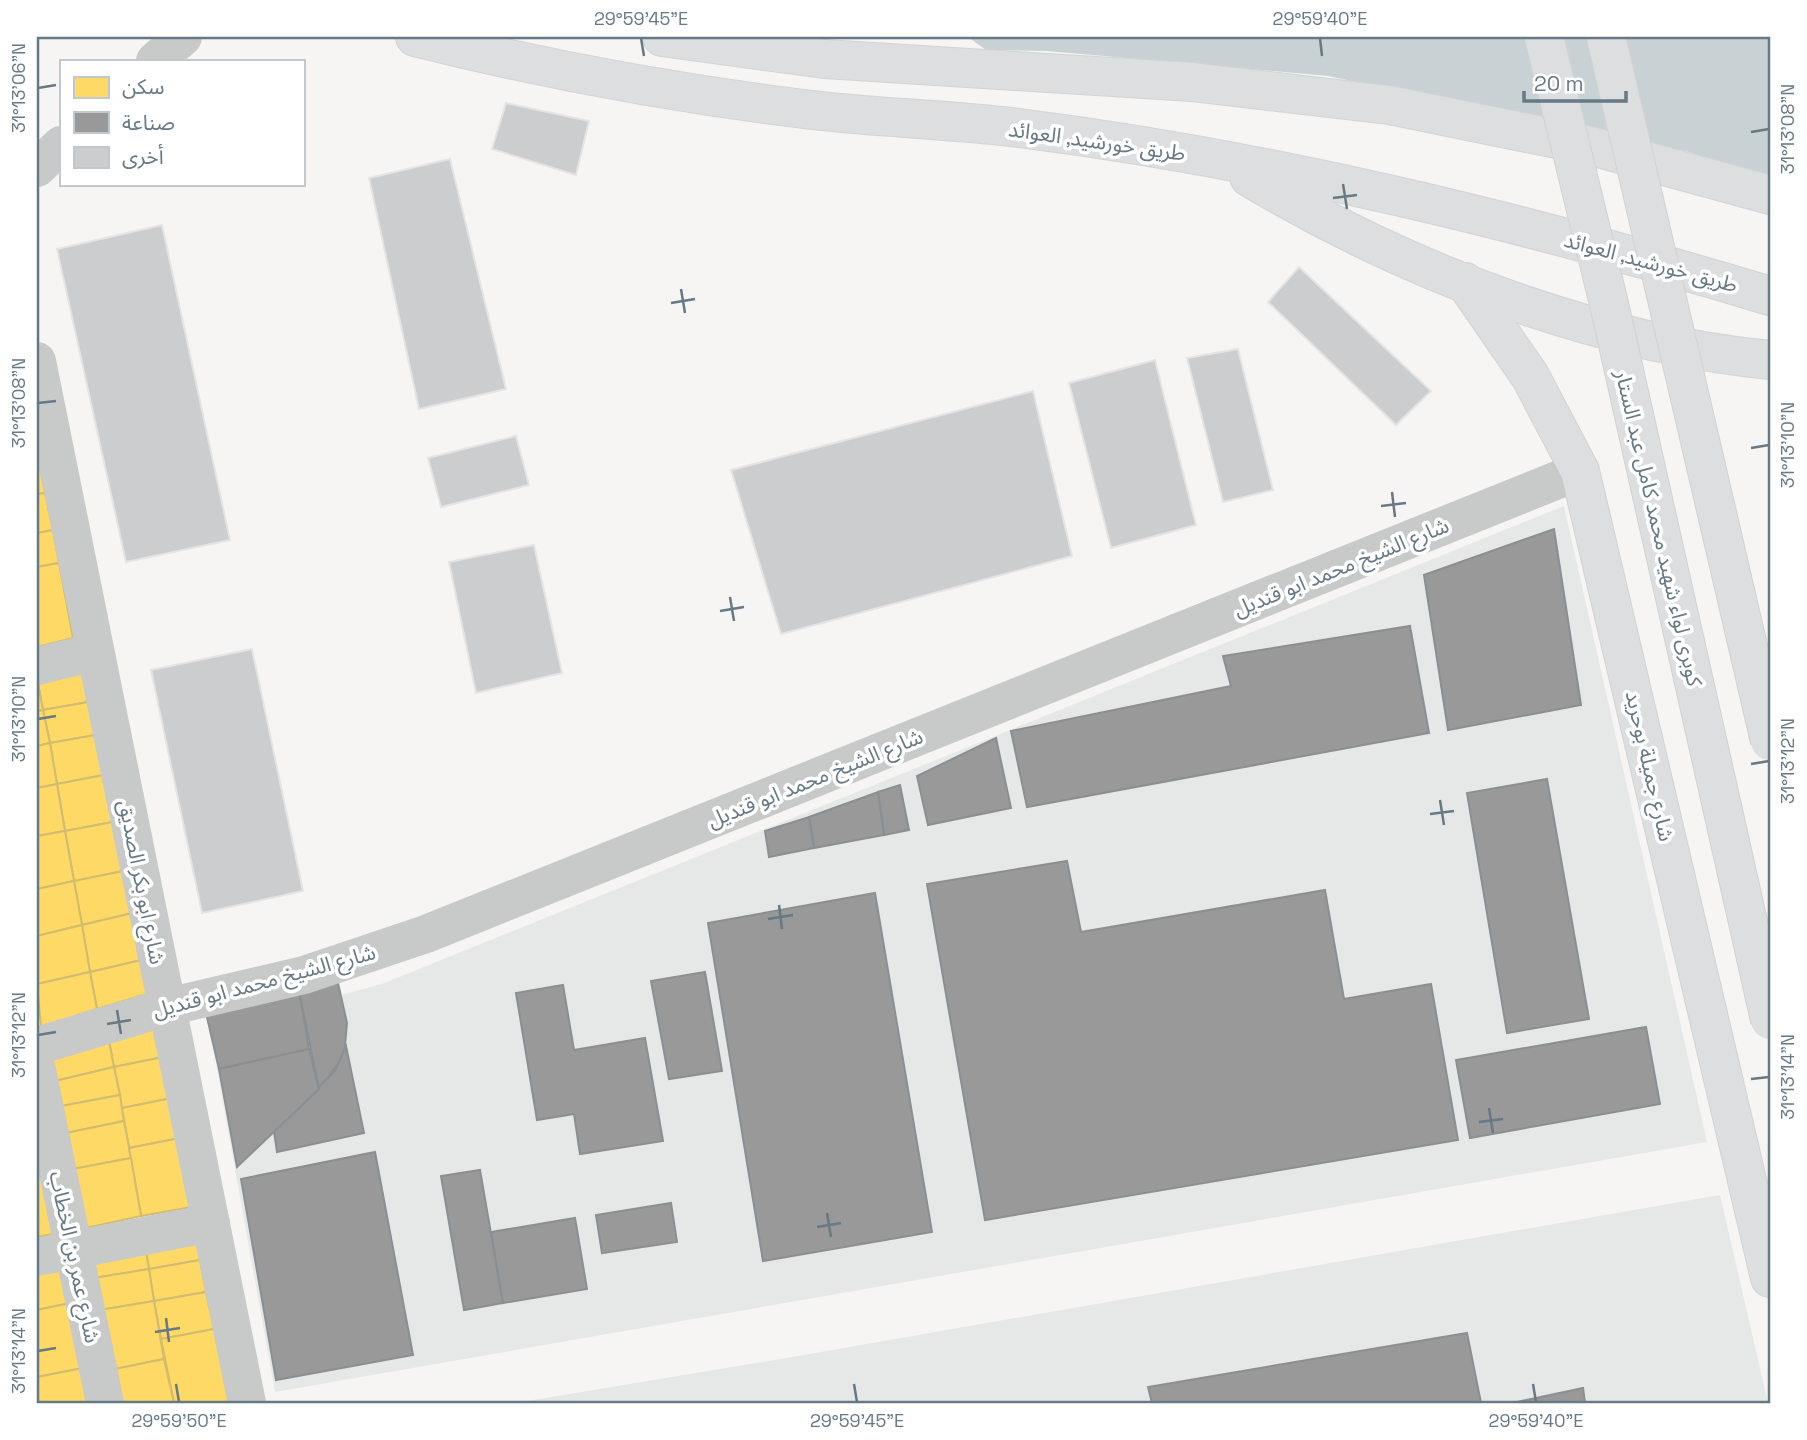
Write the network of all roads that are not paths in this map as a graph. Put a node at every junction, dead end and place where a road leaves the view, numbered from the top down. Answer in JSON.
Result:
{"nodes":[{"id":1,"x":183,"y":37,"type":"edge"},
{"id":2,"x":415,"y":37,"type":"edge"},
{"id":3,"x":662,"y":37,"type":"edge"},
{"id":4,"x":942,"y":37,"type":"edge"},
{"id":5,"x":1544,"y":37,"type":"edge"},
{"id":6,"x":1606,"y":37,"type":"edge"},
{"id":7,"x":156,"y":60,"type":"edge"},
{"id":8,"x":973,"y":69,"type":"junction"},
{"id":9,"x":60,"y":146,"type":"edge"},
{"id":10,"x":1220,"y":159,"type":"junction"},
{"id":11,"x":37,"y":167,"type":"edge"},
{"id":12,"x":1770,"y":195,"type":"edge"},
{"id":13,"x":1465,"y":282,"type":"junction"},
{"id":14,"x":1770,"y":296,"type":"edge"},
{"id":15,"x":1770,"y":360,"type":"edge"},
{"id":16,"x":37,"y":361,"type":"edge"},
{"id":17,"x":1580,"y":471,"type":"junction"},
{"id":18,"x":95,"y":652,"type":"junction"},
{"id":19,"x":37,"y":666,"type":"edge"},
{"id":20,"x":1770,"y":741,"type":"edge"},
{"id":21,"x":167,"y":1007,"type":"junction"},
{"id":22,"x":1770,"y":1020,"type":"edge"},
{"id":23,"x":37,"y":1046,"type":"edge"},
{"id":24,"x":37,"y":1070,"type":"edge"},
{"id":25,"x":211,"y":1223,"type":"junction"},
{"id":26,"x":74,"y":1250,"type":"junction"},
{"id":27,"x":37,"y":1257,"type":"edge"},
{"id":28,"x":1770,"y":1278,"type":"edge"},
{"id":29,"x":105,"y":1403,"type":"edge"},
{"id":30,"x":247,"y":1403,"type":"edge"}],
"edges":[{"from":1,"to":7,"type":"street"},
{"from":2,"to":10,"type":"main road","name":"طريق خورشيد, العوائد"},
{"from":3,"to":8,"type":"main road"},
{"from":4,"to":8,"type":"main road"},
{"from":5,"to":22,"type":"main road","name":"كوبرى لواء شهيد محمد كامل عبد الستار","bridge":true},
{"from":6,"to":20,"type":"main road","bridge":true},
{"from":8,"to":12,"type":"main road"},
{"from":9,"to":11,"type":"street"},
{"from":10,"to":13,"type":"main road"},
{"from":10,"to":14,"type":"main road","name":"طريق خورشيد, العوائد"},
{"from":13,"to":15,"type":"main road"},
{"from":13,"to":17,"type":"main road","name":"شارع جميلة بوحريد"},
{"from":16,"to":18,"type":"street","name":"شارع ابو بكر الصديق"},
{"from":17,"to":21,"type":"street","name":"شارع الشيخ محمد ابو قنديل"},
{"from":17,"to":28,"type":"main road","name":"شارع جميلة بوحريد"},
{"from":18,"to":19,"type":"street"},
{"from":18,"to":21,"type":"street","name":"شارع ابو بكر الصديق"},
{"from":21,"to":23,"type":"street","name":"شارع الشيخ محمد ابو قنديل"},
{"from":21,"to":25,"type":"street","name":"شارع ابو بكر الصديق"},
{"from":24,"to":26,"type":"street","name":"شارع عمر بن الخطاب"},
{"from":25,"to":26,"type":"street"},
{"from":25,"to":30,"type":"street","name":"شارع ابو بكر الصديق"},
{"from":26,"to":27,"type":"street"},
{"from":26,"to":29,"type":"street","name":"شارع عمر بن الخطاب"}]}
